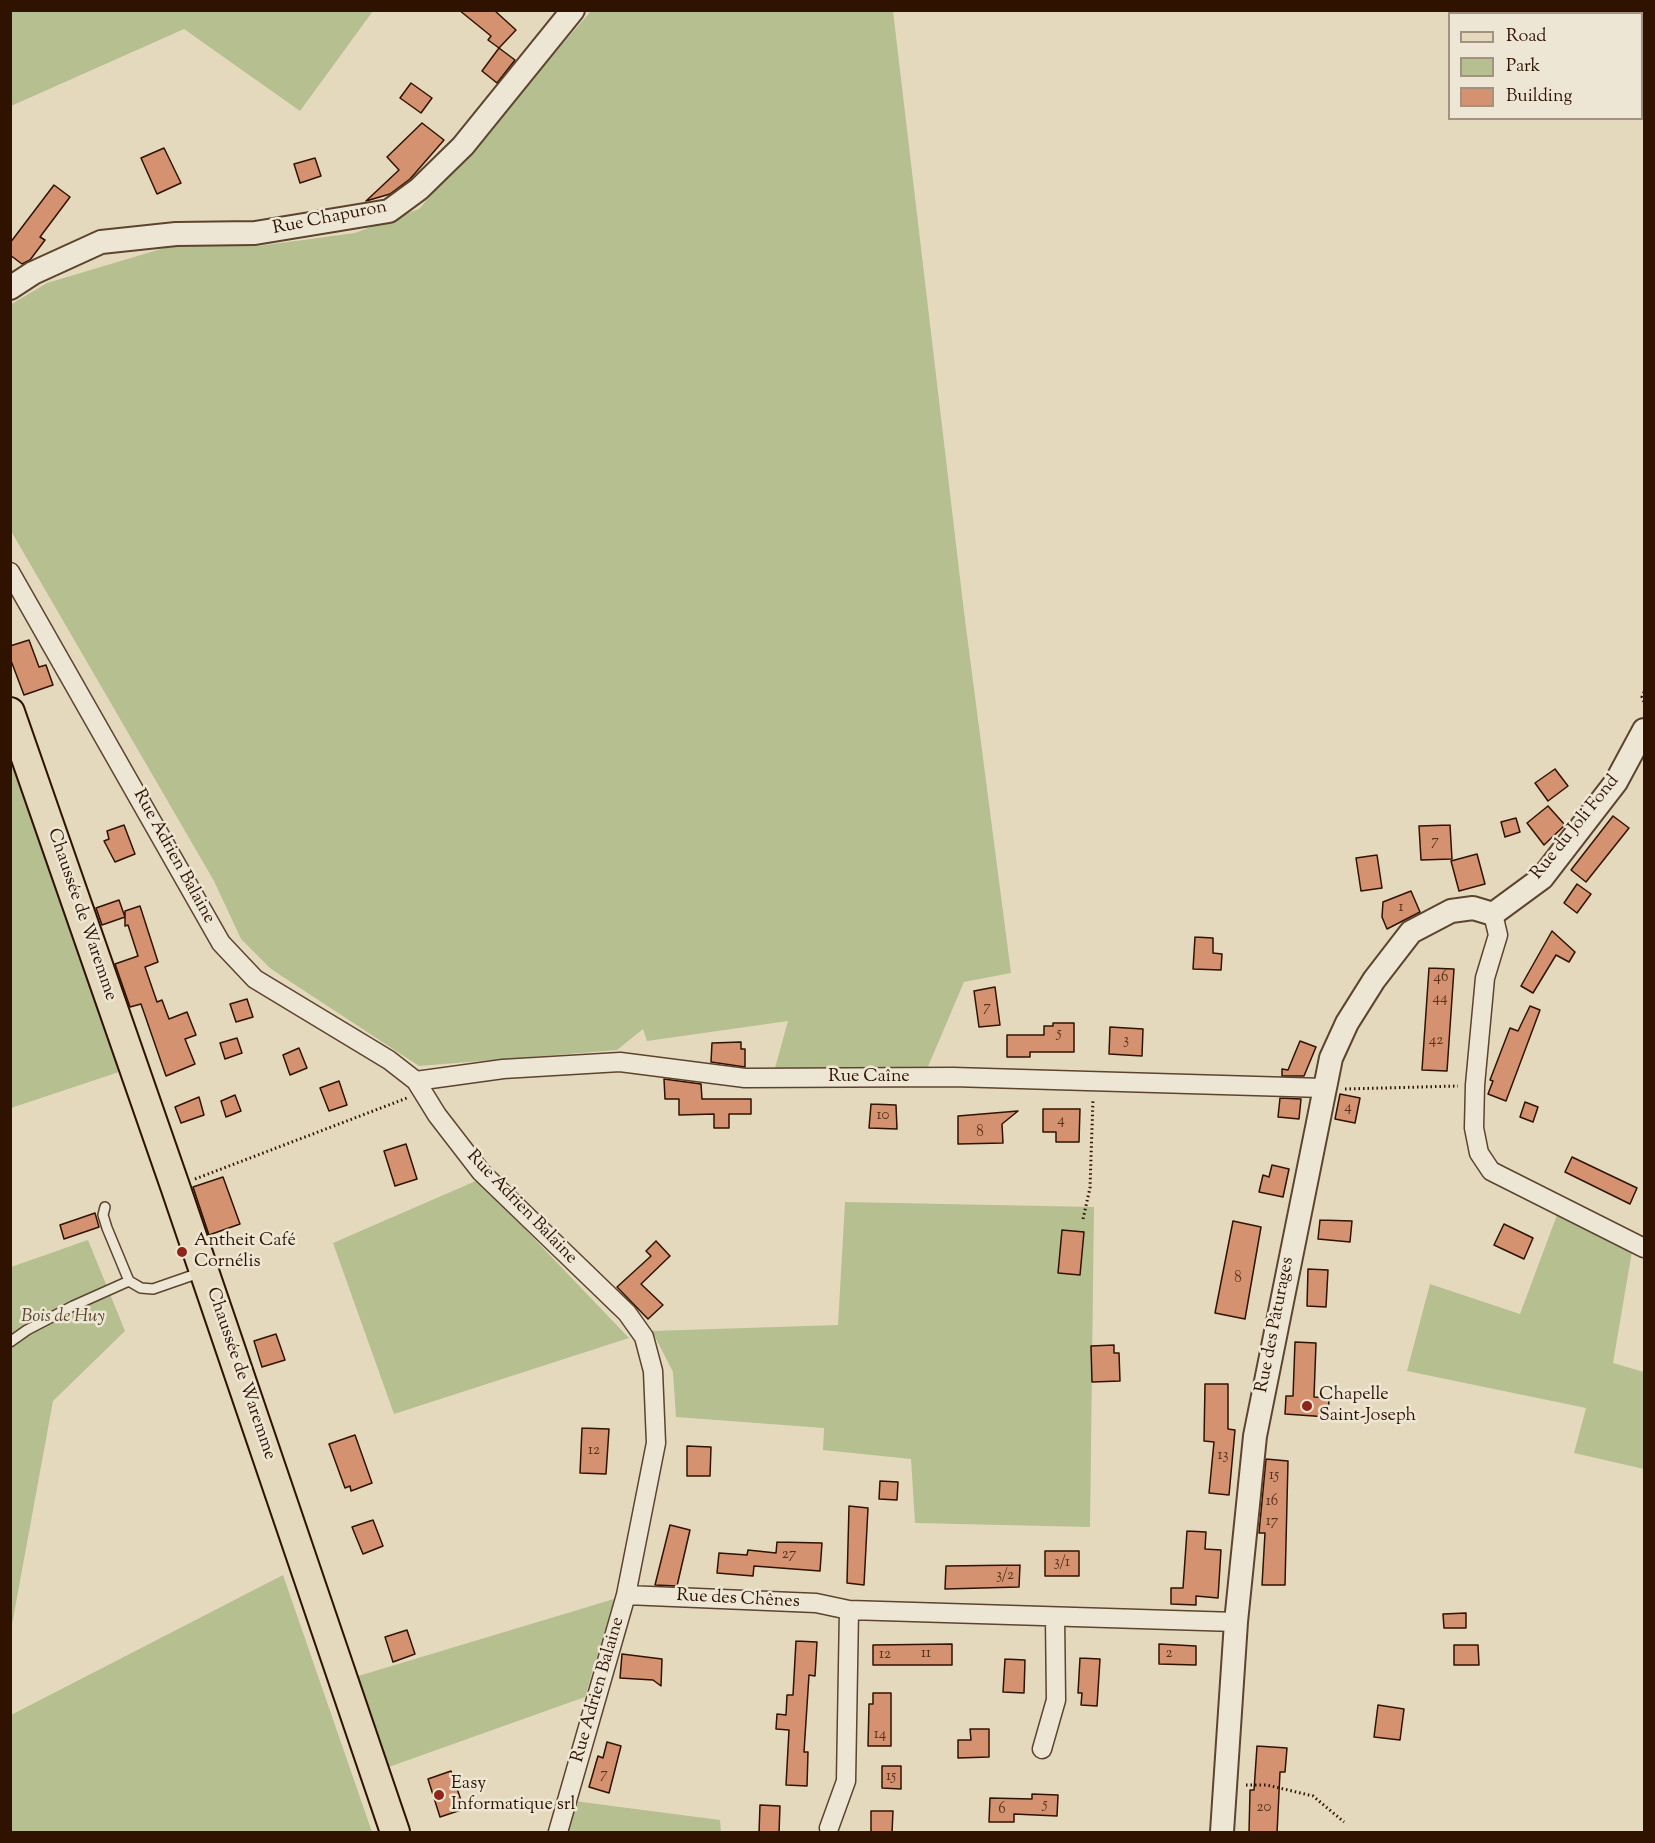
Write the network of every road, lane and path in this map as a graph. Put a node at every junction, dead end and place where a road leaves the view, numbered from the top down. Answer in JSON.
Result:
{"nodes":[{"id":1,"x":573,"y":10,"type":"edge"},
{"id":2,"x":10,"y":288,"type":"edge"},
{"id":3,"x":10,"y":572,"type":"edge"},
{"id":4,"x":1644,"y":692,"type":"edge"},
{"id":5,"x":1644,"y":702,"type":"edge"},
{"id":6,"x":10,"y":712,"type":"edge"},
{"id":7,"x":1644,"y":730,"type":"edge"},
{"id":8,"x":1493,"y":914,"type":"junction"},
{"id":9,"x":1093,"y":1083,"type":"junction"},
{"id":10,"x":418,"y":1085,"type":"junction"},
{"id":11,"x":1475,"y":1085,"type":"junction"},
{"id":12,"x":1323,"y":1088,"type":"junction"},
{"id":13,"x":175,"y":1186,"type":"junction"},
{"id":14,"x":105,"y":1207,"type":"dead end"},
{"id":15,"x":1083,"y":1219,"type":"dead end"},
{"id":16,"x":1644,"y":1248,"type":"edge"},
{"id":17,"x":205,"y":1272,"type":"junction"},
{"id":18,"x":129,"y":1281,"type":"junction"},
{"id":19,"x":10,"y":1342,"type":"edge"},
{"id":20,"x":626,"y":1595,"type":"junction"},
{"id":21,"x":849,"y":1611,"type":"junction"},
{"id":22,"x":1055,"y":1617,"type":"junction"},
{"id":23,"x":1236,"y":1622,"type":"junction"},
{"id":24,"x":1042,"y":1749,"type":"dead end"},
{"id":25,"x":1225,"y":1784,"type":"junction"},
{"id":26,"x":1344,"y":1822,"type":"dead end"},
{"id":27,"x":829,"y":1828,"type":"dead end"},
{"id":28,"x":395,"y":1833,"type":"edge"},
{"id":29,"x":558,"y":1833,"type":"edge"},
{"id":30,"x":1222,"y":1833,"type":"edge"}],
"edges":[{"from":1,"to":2,"type":"street","name":"Rue Chapuron"},
{"from":3,"to":10,"type":"street","name":"Rue Adrien Balaine"},
{"from":4,"to":5,"type":"path"},
{"from":6,"to":13,"type":"main road","name":"Chaussée de Waremme"},
{"from":7,"to":8,"type":"street","name":"Rue du Joli Fond"},
{"from":8,"to":11,"type":"street"},
{"from":8,"to":12,"type":"street","name":"Rue des Pâturages"},
{"from":9,"to":10,"type":"street","name":"Rue Caîne"},
{"from":9,"to":12,"type":"street","name":"Rue Caîne"},
{"from":9,"to":15,"type":"path"},
{"from":10,"to":13,"type":"path"},
{"from":10,"to":20,"type":"street","name":"Rue Adrien Balaine"},
{"from":11,"to":12,"type":"path"},
{"from":11,"to":16,"type":"street"},
{"from":12,"to":23,"type":"street","name":"Rue des Pâturages"},
{"from":13,"to":17,"type":"main road","name":"Chaussée de Waremme"},
{"from":14,"to":18,"type":"lane"},
{"from":17,"to":18,"type":"lane"},
{"from":17,"to":28,"type":"main road","name":"Chaussée de Waremme"},
{"from":18,"to":19,"type":"lane"},
{"from":20,"to":21,"type":"street","name":"Rue des Chênes"},
{"from":20,"to":29,"type":"street","name":"Rue Adrien Balaine"},
{"from":21,"to":22,"type":"street","name":"Rue des Chênes"},
{"from":21,"to":27,"type":"street"},
{"from":22,"to":23,"type":"street","name":"Rue des Chênes"},
{"from":22,"to":24,"type":"street"},
{"from":23,"to":25,"type":"street","name":"Rue des Pâturages"},
{"from":25,"to":26,"type":"path"},
{"from":25,"to":30,"type":"street","name":"Rue des Pâturages"}]}
